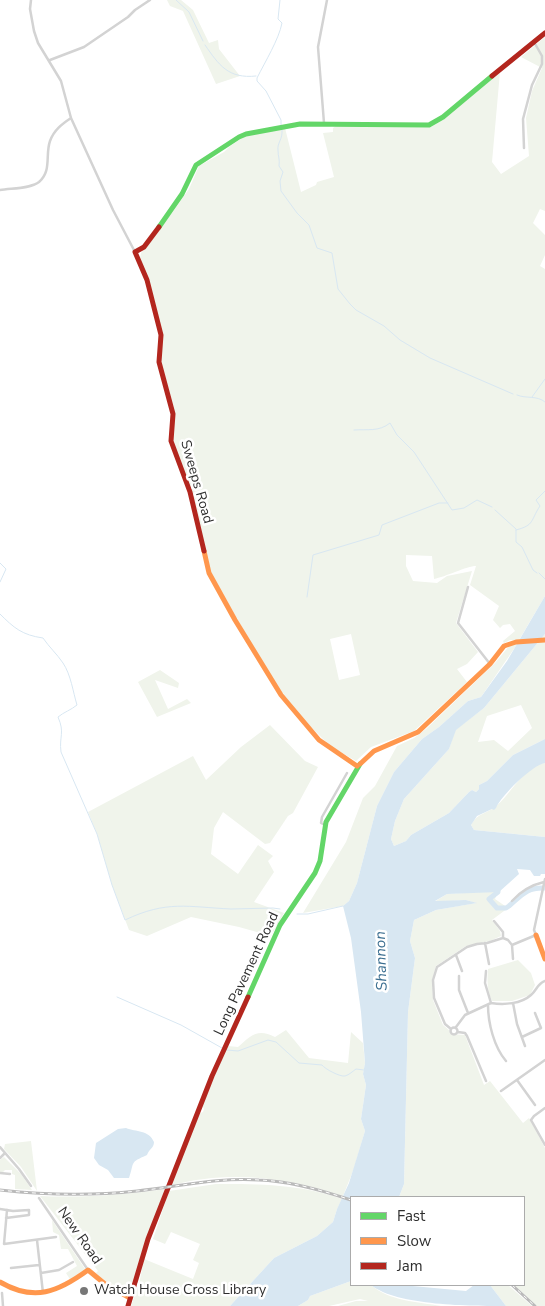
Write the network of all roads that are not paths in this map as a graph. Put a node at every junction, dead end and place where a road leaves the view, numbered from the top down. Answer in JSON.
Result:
{"nodes":[{"id":1,"x":30,"y":0,"type":"edge"},
{"id":2,"x":150,"y":0,"type":"edge"},
{"id":3,"x":327,"y":0,"type":"edge"},
{"id":4,"x":545,"y":33,"type":"edge"},
{"id":5,"x":534,"y":42,"type":"junction"},
{"id":6,"x":50,"y":60,"type":"junction"},
{"id":7,"x":72,"y":118,"type":"junction"},
{"id":8,"x":324,"y":123,"type":"junction"},
{"id":9,"x":524,"y":148,"type":"dead end"},
{"id":10,"x":0,"y":190,"type":"edge"},
{"id":11,"x":135,"y":252,"type":"junction"},
{"id":12,"x":468,"y":587,"type":"dead end"},
{"id":13,"x":545,"y":640,"type":"edge"},
{"id":14,"x":490,"y":664,"type":"junction"},
{"id":15,"x":357,"y":766,"type":"junction"},
{"id":16,"x":347,"y":773,"type":"dead end"},
{"id":17,"x":326,"y":825,"type":"junction"},
{"id":18,"x":545,"y":881,"type":"edge"},
{"id":19,"x":512,"y":900,"type":"dead end"},
{"id":20,"x":494,"y":921,"type":"dead end"},
{"id":21,"x":536,"y":935,"type":"junction"},
{"id":22,"x":503,"y":938,"type":"junction"},
{"id":23,"x":485,"y":943,"type":"junction"},
{"id":24,"x":512,"y":945,"type":"junction"},
{"id":25,"x":456,"y":955,"type":"junction"},
{"id":26,"x":513,"y":959,"type":"dead end"},
{"id":27,"x":545,"y":959,"type":"edge"},
{"id":28,"x":489,"y":964,"type":"dead end"},
{"id":29,"x":462,"y":971,"type":"dead end"},
{"id":30,"x":486,"y":971,"type":"dead end"},
{"id":31,"x":459,"y":976,"type":"dead end"},
{"id":32,"x":545,"y":980,"type":"edge"},
{"id":33,"x":489,"y":1004,"type":"junction"},
{"id":34,"x":513,"y":1004,"type":"junction"},
{"id":35,"x":468,"y":1013,"type":"junction"},
{"id":36,"x":535,"y":1013,"type":"dead end"},
{"id":37,"x":456,"y":1028,"type":"junction"},
{"id":38,"x":451,"y":1029,"type":"junction"},
{"id":39,"x":458,"y":1032,"type":"junction"},
{"id":40,"x":522,"y":1037,"type":"junction"},
{"id":41,"x":525,"y":1046,"type":"dead end"},
{"id":42,"x":545,"y":1060,"type":"edge"},
{"id":43,"x":506,"y":1062,"type":"dead end"},
{"id":44,"x":517,"y":1080,"type":"junction"},
{"id":45,"x":486,"y":1081,"type":"dead end"},
{"id":46,"x":501,"y":1091,"type":"dead end"},
{"id":47,"x":535,"y":1105,"type":"dead end"},
{"id":48,"x":545,"y":1108,"type":"edge"},
{"id":49,"x":545,"y":1145,"type":"edge"},
{"id":50,"x":0,"y":1147,"type":"edge"},
{"id":51,"x":5,"y":1153,"type":"junction"},
{"id":52,"x":0,"y":1158,"type":"edge"},
{"id":53,"x":0,"y":1173,"type":"edge"},
{"id":54,"x":10,"y":1174,"type":"dead end"},
{"id":55,"x":31,"y":1186,"type":"dead end"},
{"id":56,"x":39,"y":1198,"type":"dead end"},
{"id":57,"x":0,"y":1209,"type":"edge"},
{"id":58,"x":7,"y":1210,"type":"junction"},
{"id":59,"x":6,"y":1218,"type":"junction"},
{"id":60,"x":0,"y":1231,"type":"edge"},
{"id":61,"x":5,"y":1231,"type":"junction"},
{"id":62,"x":56,"y":1237,"type":"dead end"},
{"id":63,"x":37,"y":1240,"type":"junction"},
{"id":64,"x":2,"y":1244,"type":"edge"},
{"id":65,"x":72,"y":1262,"type":"dead end"},
{"id":66,"x":40,"y":1265,"type":"junction"},
{"id":67,"x":11,"y":1268,"type":"dead end"},
{"id":68,"x":88,"y":1270,"type":"junction"},
{"id":69,"x":41,"y":1273,"type":"junction"},
{"id":70,"x":0,"y":1282,"type":"edge"},
{"id":71,"x":2,"y":1293,"type":"dead end"},
{"id":72,"x":43,"y":1293,"type":"junction"},
{"id":73,"x":130,"y":1298,"type":"junction"},
{"id":74,"x":3,"y":1306,"type":"edge"},
{"id":75,"x":128,"y":1306,"type":"edge"}],
"edges":[{"from":1,"to":6,"type":"street","name":"Sweeps Road"},
{"from":2,"to":6,"type":"street"},
{"from":3,"to":8,"type":"street"},
{"from":4,"to":5,"type":"street"},
{"from":5,"to":8,"type":"street"},
{"from":5,"to":9,"type":"street"},
{"from":6,"to":7,"type":"street","name":"Sweeps Road"},
{"from":7,"to":10,"type":"street"},
{"from":7,"to":11,"type":"street","name":"Sweeps Road"},
{"from":8,"to":11,"type":"street"},
{"from":11,"to":15,"type":"street","name":"Sweeps Road"},
{"from":12,"to":14,"type":"street"},
{"from":13,"to":14,"type":"street","name":"Long Pavement Road"},
{"from":14,"to":15,"type":"street","name":"Long Pavement Road"},
{"from":15,"to":17,"type":"street","name":"Long Pavement Road"},
{"from":16,"to":17,"type":"street"},
{"from":17,"to":73,"type":"street","name":"Long Pavement Road"},
{"from":18,"to":19,"type":"street"},
{"from":18,"to":21,"type":"street"},
{"from":20,"to":22,"type":"street"},
{"from":21,"to":24,"type":"street"},
{"from":21,"to":27,"type":"street"},
{"from":22,"to":23,"type":"street"},
{"from":22,"to":24,"type":"street"},
{"from":23,"to":25,"type":"street"},
{"from":23,"to":28,"type":"street"},
{"from":24,"to":26,"type":"street"},
{"from":25,"to":29,"type":"street"},
{"from":25,"to":38,"type":"street"},
{"from":30,"to":33,"type":"street"},
{"from":31,"to":35,"type":"street"},
{"from":32,"to":34,"type":"street"},
{"from":33,"to":34,"type":"street"},
{"from":33,"to":35,"type":"street"},
{"from":33,"to":43,"type":"street"},
{"from":34,"to":40,"type":"street"},
{"from":35,"to":37,"type":"street"},
{"from":36,"to":40,"type":"street"},
{"from":37,"to":38,"type":"street"},
{"from":37,"to":39,"type":"street"},
{"from":38,"to":39,"type":"street"},
{"from":39,"to":45,"type":"street"},
{"from":40,"to":41,"type":"street"},
{"from":42,"to":44,"type":"street"},
{"from":44,"to":46,"type":"street"},
{"from":44,"to":47,"type":"street"},
{"from":48,"to":49,"type":"street"},
{"from":50,"to":51,"type":"street"},
{"from":51,"to":52,"type":"street"},
{"from":51,"to":55,"type":"street"},
{"from":53,"to":54,"type":"street"},
{"from":56,"to":68,"type":"street","name":"New Road"},
{"from":57,"to":58,"type":"street"},
{"from":58,"to":59,"type":"street"},
{"from":58,"to":59,"type":"street"},
{"from":59,"to":61,"type":"street"},
{"from":60,"to":61,"type":"street"},
{"from":61,"to":64,"type":"street"},
{"from":62,"to":63,"type":"street"},
{"from":63,"to":64,"type":"street"},
{"from":63,"to":66,"type":"street"},
{"from":65,"to":69,"type":"street"},
{"from":66,"to":67,"type":"street"},
{"from":66,"to":69,"type":"street"},
{"from":68,"to":72,"type":"street"},
{"from":68,"to":73,"type":"street","name":"New Road"},
{"from":69,"to":72,"type":"street"},
{"from":70,"to":72,"type":"street"},
{"from":71,"to":74,"type":"street"},
{"from":73,"to":75,"type":"street","name":"Long Pavement Road"}]}
